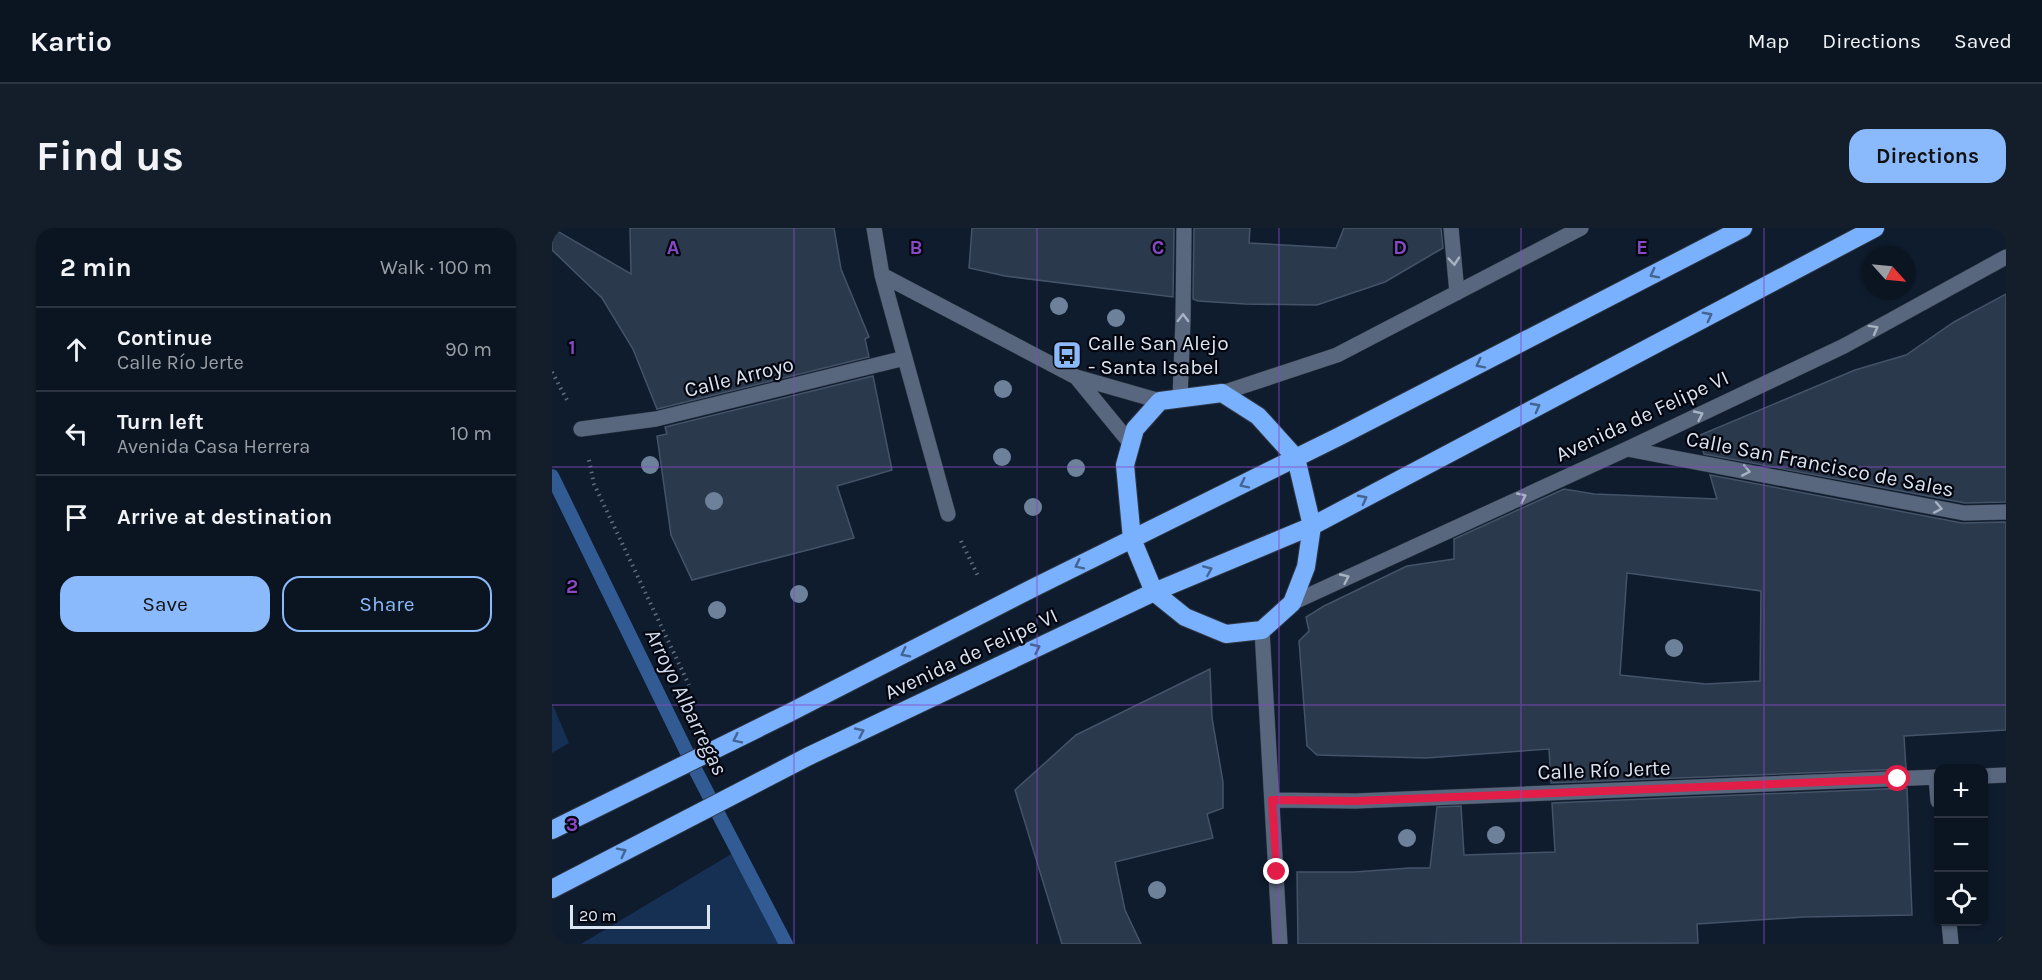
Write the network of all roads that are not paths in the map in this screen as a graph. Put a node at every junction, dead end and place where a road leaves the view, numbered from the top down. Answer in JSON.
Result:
{"nodes":[{"id":1,"x":874,"y":228,"type":"edge"},
{"id":2,"x":1184,"y":228,"type":"edge"},
{"id":3,"x":1452,"y":228,"type":"edge"},
{"id":4,"x":1581,"y":228,"type":"edge"},
{"id":5,"x":1743,"y":228,"type":"edge"},
{"id":6,"x":1875,"y":228,"type":"edge"},
{"id":7,"x":2006,"y":257,"type":"edge"},
{"id":8,"x":882,"y":275,"type":"junction"},
{"id":9,"x":1457,"y":293,"type":"junction"},
{"id":10,"x":905,"y":358,"type":"junction"},
{"id":11,"x":1076,"y":377,"type":"junction"},
{"id":12,"x":1222,"y":393,"type":"junction"},
{"id":13,"x":1180,"y":398,"type":"junction"},
{"id":14,"x":1160,"y":401,"type":"junction"},
{"id":15,"x":582,"y":429,"type":"road end"},
{"id":16,"x":1131,"y":444,"type":"junction"},
{"id":17,"x":1627,"y":449,"type":"junction"},
{"id":18,"x":1296,"y":458,"type":"junction"},
{"id":19,"x":2006,"y":512,"type":"edge"},
{"id":20,"x":948,"y":514,"type":"road end"},
{"id":21,"x":1312,"y":526,"type":"junction"},
{"id":22,"x":1132,"y":539,"type":"junction"},
{"id":23,"x":1154,"y":592,"type":"junction"},
{"id":24,"x":1292,"y":603,"type":"junction"},
{"id":25,"x":1262,"y":630,"type":"junction"},
{"id":26,"x":2006,"y":775,"type":"edge"},
{"id":27,"x":1988,"y":776,"type":"edge"},
{"id":28,"x":1934,"y":777,"type":"edge"},
{"id":29,"x":1272,"y":800,"type":"junction"},
{"id":30,"x":552,"y":830,"type":"edge"},
{"id":31,"x":552,"y":889,"type":"edge"},
{"id":32,"x":1949,"y":926,"type":"edge"},
{"id":33,"x":1280,"y":944,"type":"edge"},
{"id":34,"x":1951,"y":944,"type":"edge"}],
"edges":[{"from":1,"to":8,"type":"street"},
{"from":13,"to":2,"type":"street","one_way":true},
{"from":3,"to":9,"type":"street","one_way":true},
{"from":4,"to":9,"type":"street"},
{"from":5,"to":18,"type":"highway","one_way":true},
{"from":21,"to":6,"type":"highway","one_way":true},
{"from":17,"to":7,"type":"street","name":"Avenida de Felipe VI","one_way":true},
{"from":8,"to":10,"type":"street"},
{"from":8,"to":11,"type":"street"},
{"from":9,"to":12,"type":"street"},
{"from":10,"to":15,"type":"street","name":"Calle Arroyo"},
{"from":10,"to":20,"type":"street"},
{"from":11,"to":14,"type":"street"},
{"from":11,"to":16,"type":"street"},
{"from":12,"to":13,"type":"highway"},
{"from":12,"to":18,"type":"highway"},
{"from":13,"to":14,"type":"highway"},
{"from":14,"to":16,"type":"highway"},
{"from":16,"to":22,"type":"highway"},
{"from":17,"to":19,"type":"street","name":"Calle San Francisco de Sales","one_way":true},
{"from":24,"to":17,"type":"street","name":"Avenida de Felipe VI","one_way":true},
{"from":18,"to":21,"type":"highway"},
{"from":18,"to":22,"type":"highway","name":"Avenida de Felipe VI","one_way":true},
{"from":23,"to":21,"type":"highway","name":"Avenida de Felipe VI","one_way":true},
{"from":21,"to":24,"type":"highway"},
{"from":22,"to":23,"type":"highway"},
{"from":22,"to":30,"type":"highway","name":"Avenida de Felipe VI","one_way":true},
{"from":23,"to":25,"type":"highway"},
{"from":31,"to":23,"type":"highway","name":"Avenida de Felipe VI","one_way":true},
{"from":24,"to":25,"type":"highway"},
{"from":25,"to":29,"type":"street"},
{"from":26,"to":27,"type":"street"},
{"from":28,"to":29,"type":"street","name":"Calle Río Jerte"},
{"from":29,"to":33,"type":"street"},
{"from":32,"to":34,"type":"street"}]}
